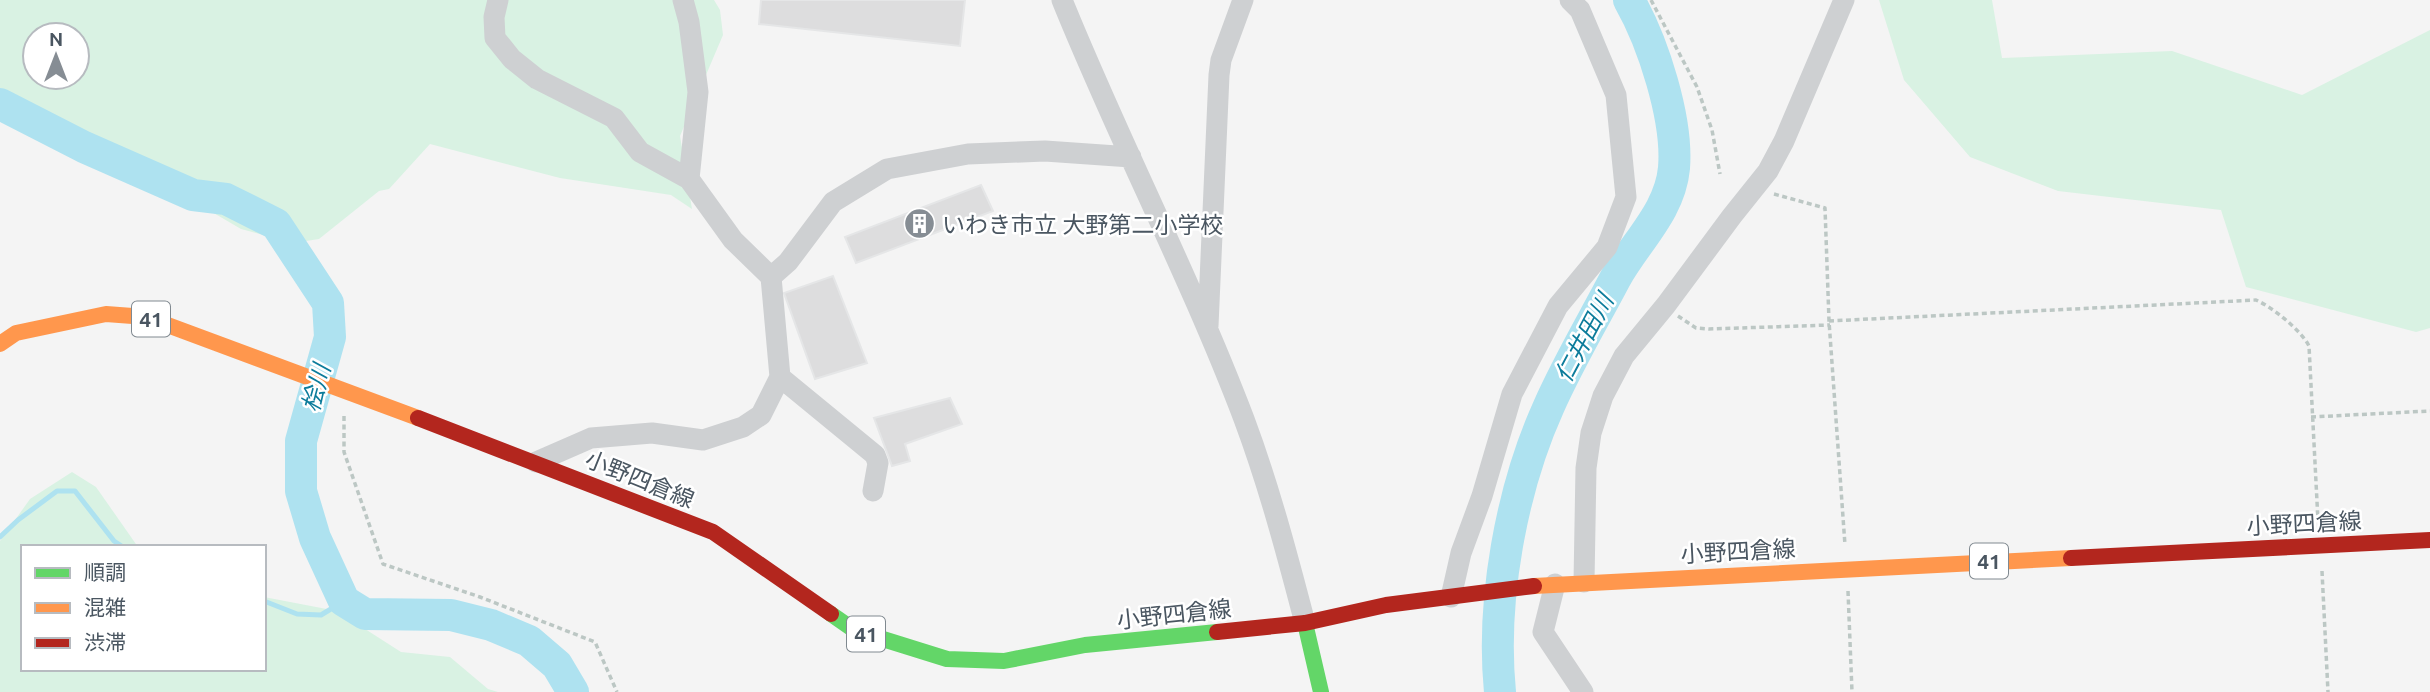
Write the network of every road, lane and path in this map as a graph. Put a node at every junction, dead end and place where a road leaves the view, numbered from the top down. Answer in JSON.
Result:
{"nodes":[{"id":1,"x":498,"y":0,"type":"edge"},
{"id":2,"x":682,"y":0,"type":"edge"},
{"id":3,"x":1062,"y":0,"type":"edge"},
{"id":4,"x":1243,"y":0,"type":"edge"},
{"id":5,"x":1570,"y":0,"type":"edge"},
{"id":6,"x":1651,"y":0,"type":"edge"},
{"id":7,"x":1844,"y":0,"type":"edge"},
{"id":8,"x":1131,"y":157,"type":"junction"},
{"id":9,"x":1720,"y":174,"type":"dead end"},
{"id":10,"x":689,"y":179,"type":"junction"},
{"id":11,"x":1755,"y":188,"type":"junction"},
{"id":12,"x":771,"y":277,"type":"junction"},
{"id":13,"x":1666,"y":305,"type":"junction"},
{"id":14,"x":1830,"y":323,"type":"junction"},
{"id":15,"x":1208,"y":333,"type":"junction"},
{"id":16,"x":0,"y":344,"type":"edge"},
{"id":17,"x":780,"y":377,"type":"junction"},
{"id":18,"x":337,"y":387,"type":"junction"},
{"id":19,"x":2430,"y":411,"type":"edge"},
{"id":20,"x":2311,"y":417,"type":"junction"},
{"id":21,"x":536,"y":462,"type":"junction"},
{"id":22,"x":873,"y":491,"type":"dead end"},
{"id":23,"x":2430,"y":540,"type":"edge"},
{"id":24,"x":2320,"y":546,"type":"junction"},
{"id":25,"x":1847,"y":568,"type":"junction"},
{"id":26,"x":1584,"y":582,"type":"junction"},
{"id":27,"x":1551,"y":584,"type":"junction"},
{"id":28,"x":1451,"y":597,"type":"junction"},
{"id":29,"x":1305,"y":623,"type":"junction"},
{"id":30,"x":617,"y":692,"type":"edge"},
{"id":31,"x":1321,"y":692,"type":"edge"},
{"id":32,"x":1583,"y":692,"type":"edge"},
{"id":33,"x":1852,"y":692,"type":"edge"},
{"id":34,"x":2328,"y":692,"type":"edge"}],
"edges":[{"from":1,"to":10,"type":"street"},
{"from":2,"to":10,"type":"street"},
{"from":3,"to":8,"type":"street"},
{"from":4,"to":15,"type":"street"},
{"from":5,"to":28,"type":"street"},
{"from":6,"to":9,"type":"path"},
{"from":7,"to":11,"type":"street"},
{"from":8,"to":12,"type":"street"},
{"from":8,"to":15,"type":"street"},
{"from":10,"to":12,"type":"street"},
{"from":11,"to":13,"type":"street"},
{"from":11,"to":14,"type":"path"},
{"from":12,"to":17,"type":"street"},
{"from":13,"to":14,"type":"path"},
{"from":13,"to":26,"type":"street"},
{"from":14,"to":20,"type":"path"},
{"from":14,"to":25,"type":"path"},
{"from":15,"to":29,"type":"street"},
{"from":16,"to":18,"type":"main road","name":"小野四倉線","number":"41"},
{"from":17,"to":21,"type":"street"},
{"from":17,"to":22,"type":"street"},
{"from":18,"to":21,"type":"main road","name":"小野四倉線","number":"41"},
{"from":18,"to":30,"type":"path"},
{"from":19,"to":20,"type":"path"},
{"from":20,"to":24,"type":"path"},
{"from":21,"to":29,"type":"main road","name":"小野四倉線","number":"41"},
{"from":23,"to":24,"type":"main road","name":"小野四倉線","number":"41"},
{"from":24,"to":25,"type":"main road","name":"小野四倉線","number":"41"},
{"from":24,"to":34,"type":"path"},
{"from":25,"to":26,"type":"main road","name":"小野四倉線","number":"41"},
{"from":25,"to":33,"type":"path"},
{"from":26,"to":27,"type":"main road","name":"小野四倉線","number":"41"},
{"from":27,"to":28,"type":"main road","name":"小野四倉線","number":"41"},
{"from":27,"to":32,"type":"street"},
{"from":28,"to":29,"type":"main road","name":"小野四倉線","number":"41"},
{"from":29,"to":31,"type":"main road"}]}
